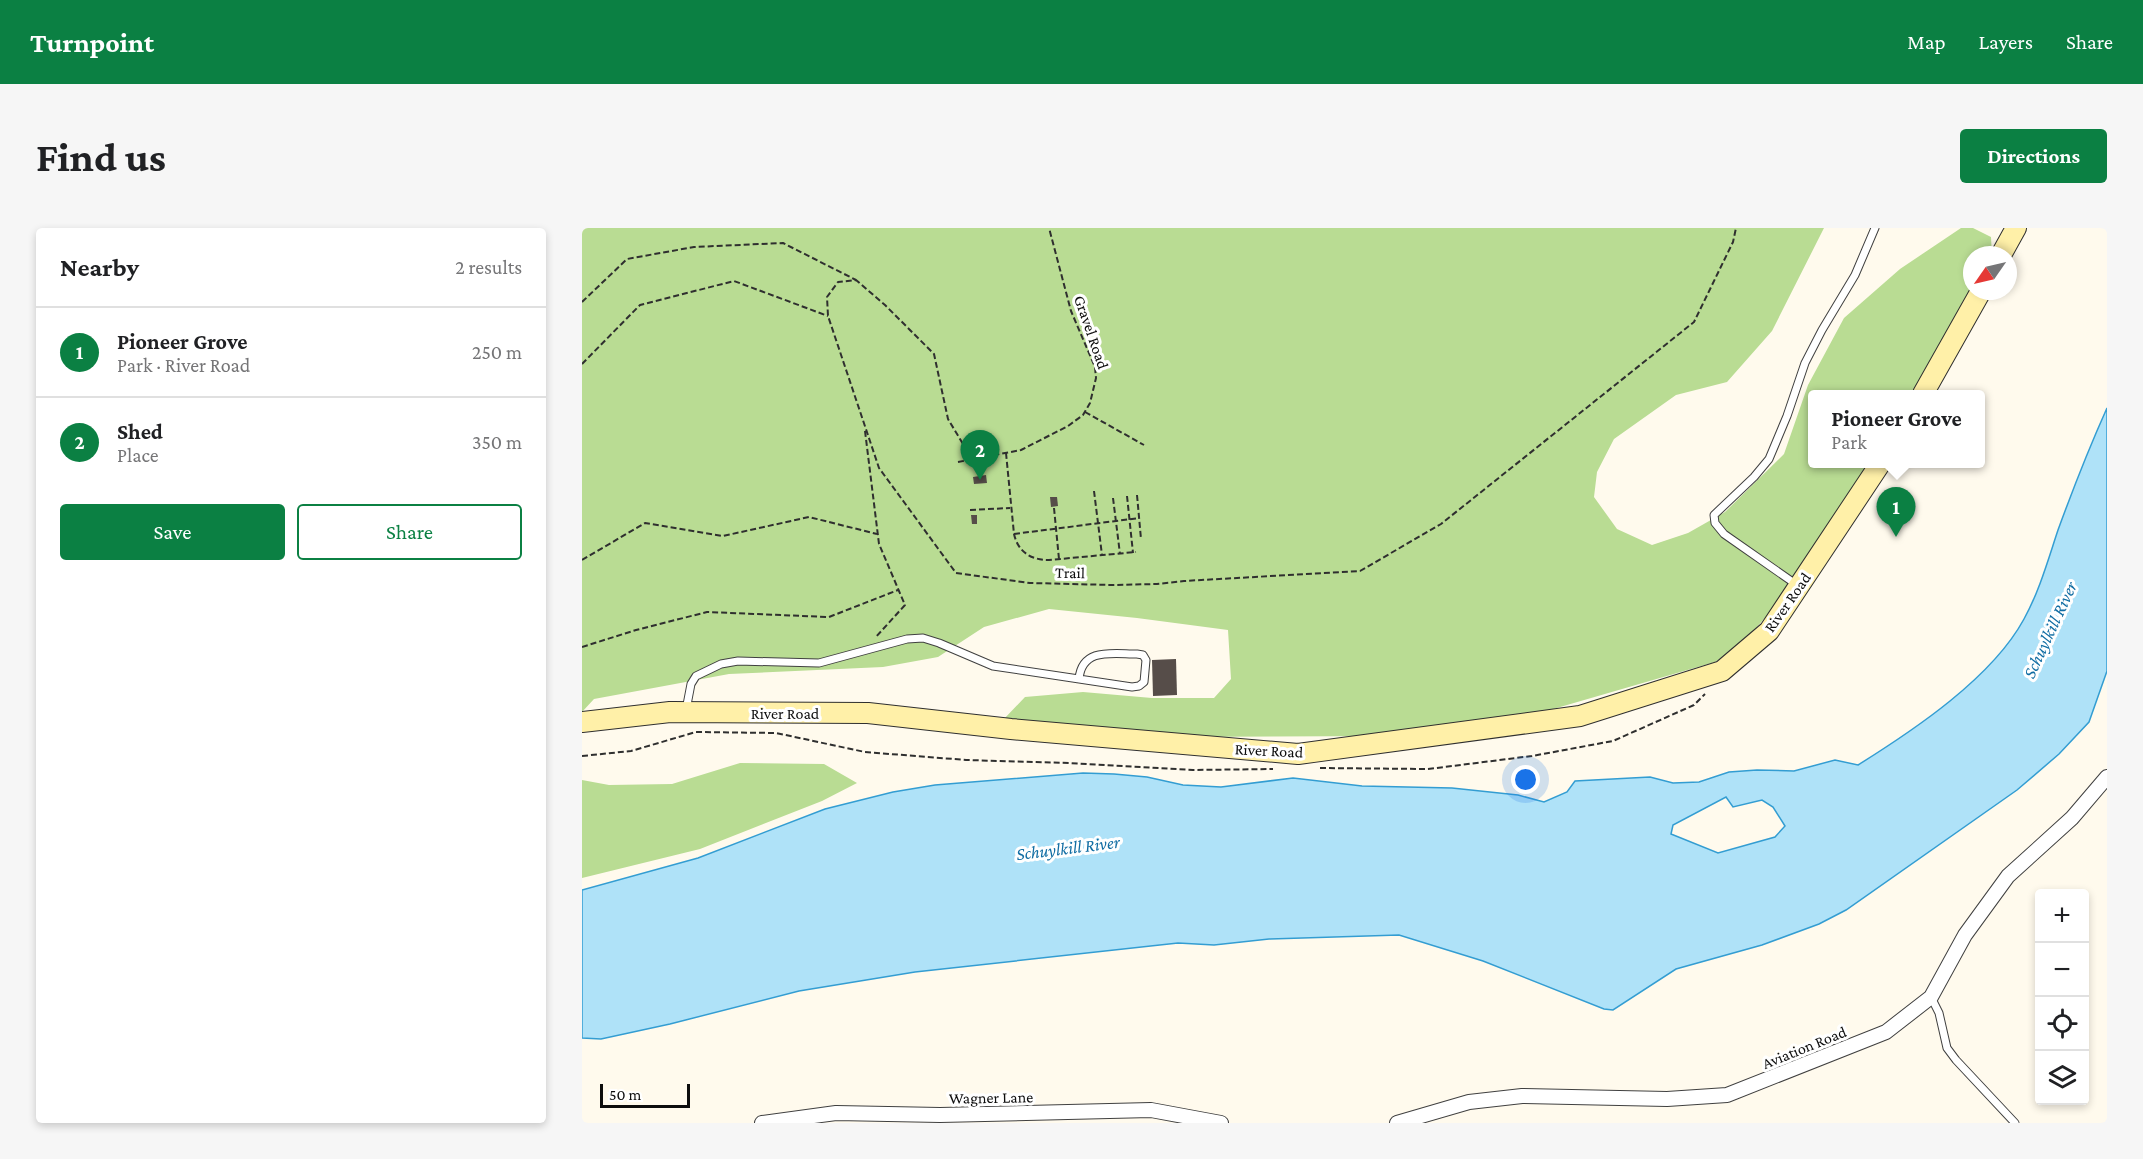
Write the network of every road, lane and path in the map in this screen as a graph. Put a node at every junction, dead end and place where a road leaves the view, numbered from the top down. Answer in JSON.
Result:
{"nodes":[{"id":1,"x":1049,"y":228,"type":"edge"},
{"id":2,"x":1736,"y":228,"type":"edge"},
{"id":3,"x":1875,"y":228,"type":"edge"},
{"id":4,"x":2016,"y":228,"type":"edge"},
{"id":5,"x":2006,"y":246,"type":"edge"},
{"id":6,"x":856,"y":280,"type":"junction"},
{"id":7,"x":1976,"y":300,"type":"edge"},
{"id":8,"x":582,"y":302,"type":"edge"},
{"id":9,"x":828,"y":316,"type":"junction"},
{"id":10,"x":582,"y":364,"type":"edge"},
{"id":11,"x":1925,"y":390,"type":"edge"},
{"id":12,"x":1085,"y":412,"type":"junction"},
{"id":13,"x":864,"y":424,"type":"junction"},
{"id":14,"x":1144,"y":445,"type":"dead end"},
{"id":15,"x":1006,"y":453,"type":"junction"},
{"id":16,"x":972,"y":459,"type":"junction"},
{"id":17,"x":958,"y":462,"type":"dead end"},
{"id":18,"x":1877,"y":468,"type":"edge"},
{"id":19,"x":1094,"y":491,"type":"dead end"},
{"id":20,"x":1127,"y":495,"type":"dead end"},
{"id":21,"x":1137,"y":495,"type":"dead end"},
{"id":22,"x":1113,"y":498,"type":"dead end"},
{"id":23,"x":1011,"y":508,"type":"junction"},
{"id":24,"x":1054,"y":508,"type":"dead end"},
{"id":25,"x":970,"y":510,"type":"dead end"},
{"id":26,"x":1139,"y":518,"type":"junction"},
{"id":27,"x":1129,"y":519,"type":"junction"},
{"id":28,"x":1116,"y":521,"type":"junction"},
{"id":29,"x":1098,"y":523,"type":"junction"},
{"id":30,"x":1056,"y":528,"type":"junction"},
{"id":31,"x":877,"y":534,"type":"junction"},
{"id":32,"x":1014,"y":534,"type":"junction"},
{"id":33,"x":1141,"y":539,"type":"dead end"},
{"id":34,"x":1120,"y":554,"type":"junction"},
{"id":35,"x":1102,"y":555,"type":"junction"},
{"id":36,"x":1059,"y":559,"type":"junction"},
{"id":37,"x":582,"y":560,"type":"edge"},
{"id":38,"x":1799,"y":586,"type":"junction"},
{"id":39,"x":898,"y":590,"type":"junction"},
{"id":40,"x":582,"y":647,"type":"edge"},
{"id":41,"x":863,"y":651,"type":"junction"},
{"id":42,"x":1079,"y":680,"type":"junction"},
{"id":43,"x":686,"y":712,"type":"junction"},
{"id":44,"x":582,"y":722,"type":"edge"},
{"id":45,"x":2107,"y":777,"type":"edge"},
{"id":46,"x":1931,"y":997,"type":"junction"},
{"id":47,"x":1026,"y":1118,"type":"edge"},
{"id":48,"x":762,"y":1123,"type":"edge"},
{"id":49,"x":1221,"y":1123,"type":"edge"},
{"id":50,"x":1397,"y":1123,"type":"edge"},
{"id":51,"x":2014,"y":1123,"type":"edge"}],
"edges":[{"from":1,"to":12,"type":"path","name":"Gravel Road"},
{"from":2,"to":13,"type":"path","name":"Trail"},
{"from":3,"to":38,"type":"lane"},
{"from":4,"to":5,"type":"street"},
{"from":6,"to":8,"type":"path"},
{"from":6,"to":9,"type":"path"},
{"from":6,"to":16,"type":"path"},
{"from":7,"to":11,"type":"street"},
{"from":9,"to":10,"type":"path"},
{"from":9,"to":13,"type":"path"},
{"from":12,"to":14,"type":"path"},
{"from":12,"to":15,"type":"path"},
{"from":13,"to":31,"type":"path"},
{"from":15,"to":16,"type":"path"},
{"from":15,"to":23,"type":"path"},
{"from":16,"to":17,"type":"path"},
{"from":18,"to":38,"type":"street","name":"River Road"},
{"from":19,"to":29,"type":"path"},
{"from":20,"to":27,"type":"path"},
{"from":21,"to":26,"type":"path"},
{"from":22,"to":28,"type":"path"},
{"from":23,"to":25,"type":"path"},
{"from":23,"to":32,"type":"path"},
{"from":24,"to":30,"type":"path"},
{"from":26,"to":27,"type":"path"},
{"from":26,"to":33,"type":"path"},
{"from":27,"to":28,"type":"path"},
{"from":27,"to":34,"type":"path"},
{"from":28,"to":29,"type":"path"},
{"from":28,"to":34,"type":"path"},
{"from":29,"to":30,"type":"path"},
{"from":29,"to":35,"type":"path"},
{"from":30,"to":32,"type":"path"},
{"from":30,"to":36,"type":"path"},
{"from":31,"to":37,"type":"path"},
{"from":31,"to":39,"type":"path"},
{"from":32,"to":36,"type":"path"},
{"from":34,"to":35,"type":"path"},
{"from":35,"to":36,"type":"path"},
{"from":38,"to":43,"type":"street","name":"River Road"},
{"from":39,"to":40,"type":"path"},
{"from":39,"to":41,"type":"path"},
{"from":41,"to":42,"type":"lane"},
{"from":41,"to":43,"type":"lane"},
{"from":42,"to":42,"type":"lane"},
{"from":43,"to":44,"type":"street","name":"River Road"},
{"from":45,"to":46,"type":"street","name":"Aviation Road"},
{"from":46,"to":50,"type":"street","name":"Aviation Road"},
{"from":46,"to":51,"type":"lane"},
{"from":47,"to":48,"type":"street","name":"Wagner Lane"},
{"from":47,"to":49,"type":"street","name":"Wagner Lane"}]}
